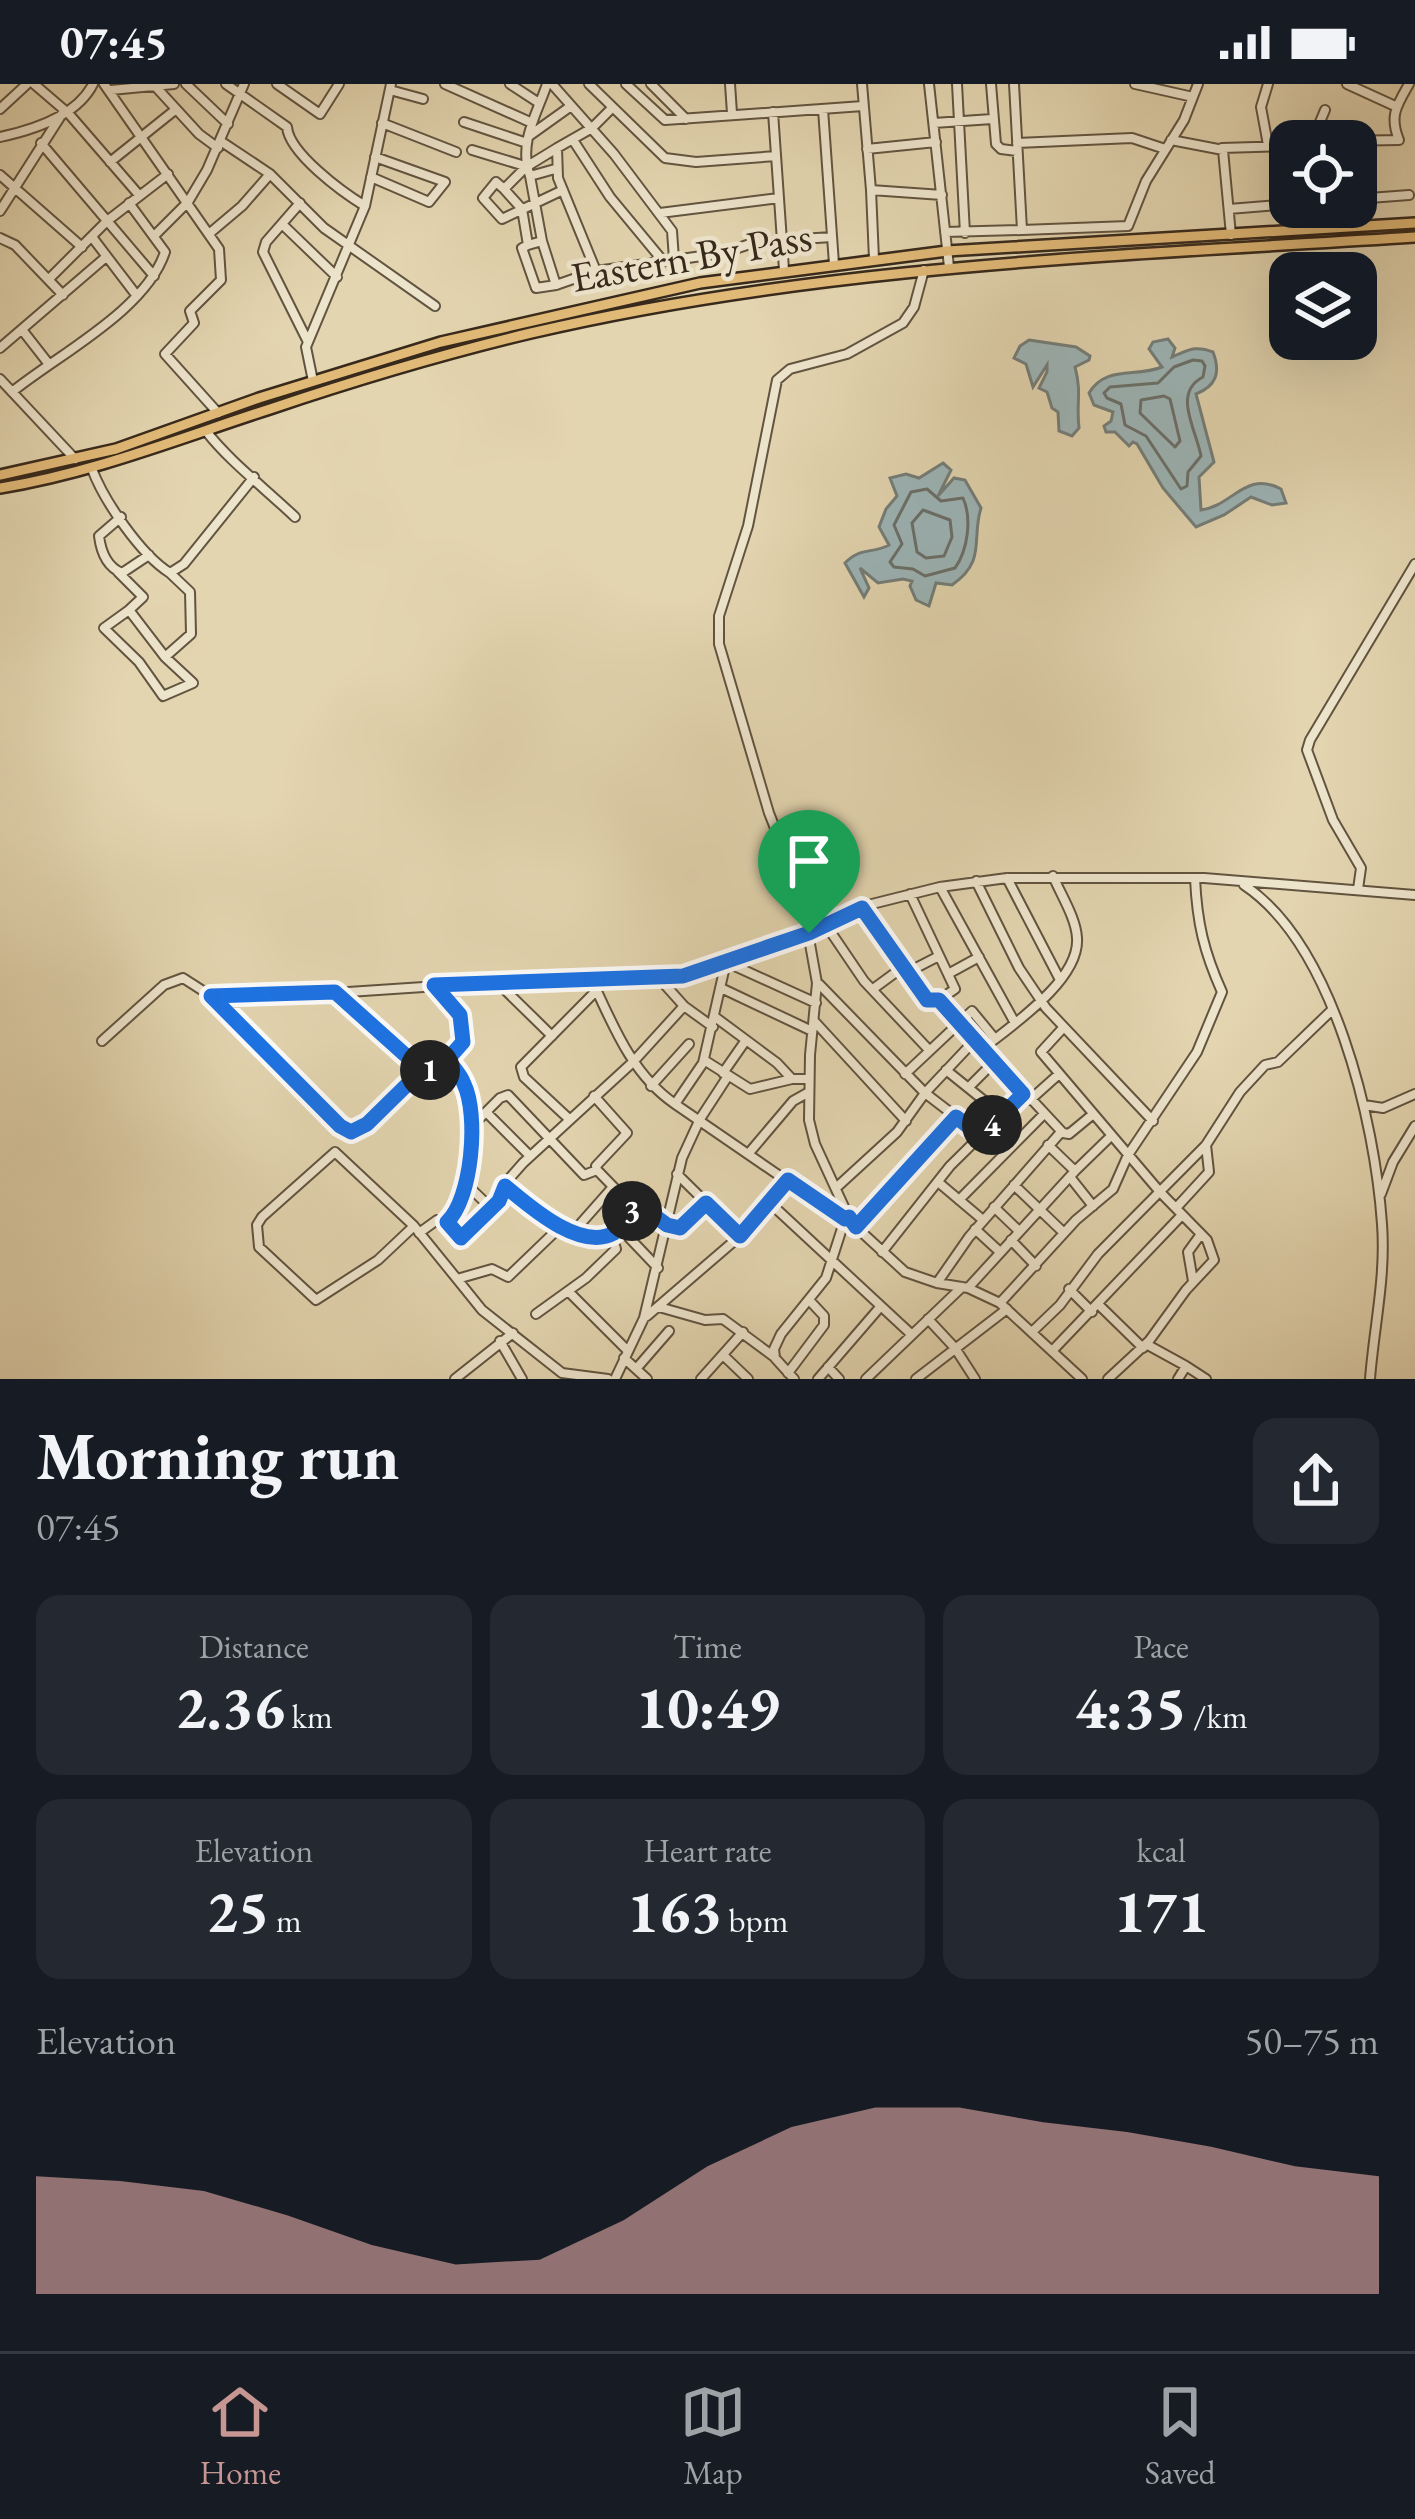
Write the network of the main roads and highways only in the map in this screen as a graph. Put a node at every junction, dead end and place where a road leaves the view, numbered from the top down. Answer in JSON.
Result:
{"nodes":[{"id":1,"x":1415,"y":223,"type":"edge"},
{"id":2,"x":1415,"y":237,"type":"edge"},
{"id":3,"x":0,"y":475,"type":"edge"},
{"id":4,"x":0,"y":488,"type":"edge"}],
"edges":[{"from":1,"to":3,"type":"main road","name":"Eastern By Pass"},
{"from":2,"to":4,"type":"main road","name":"Eastern By Pass"}]}
